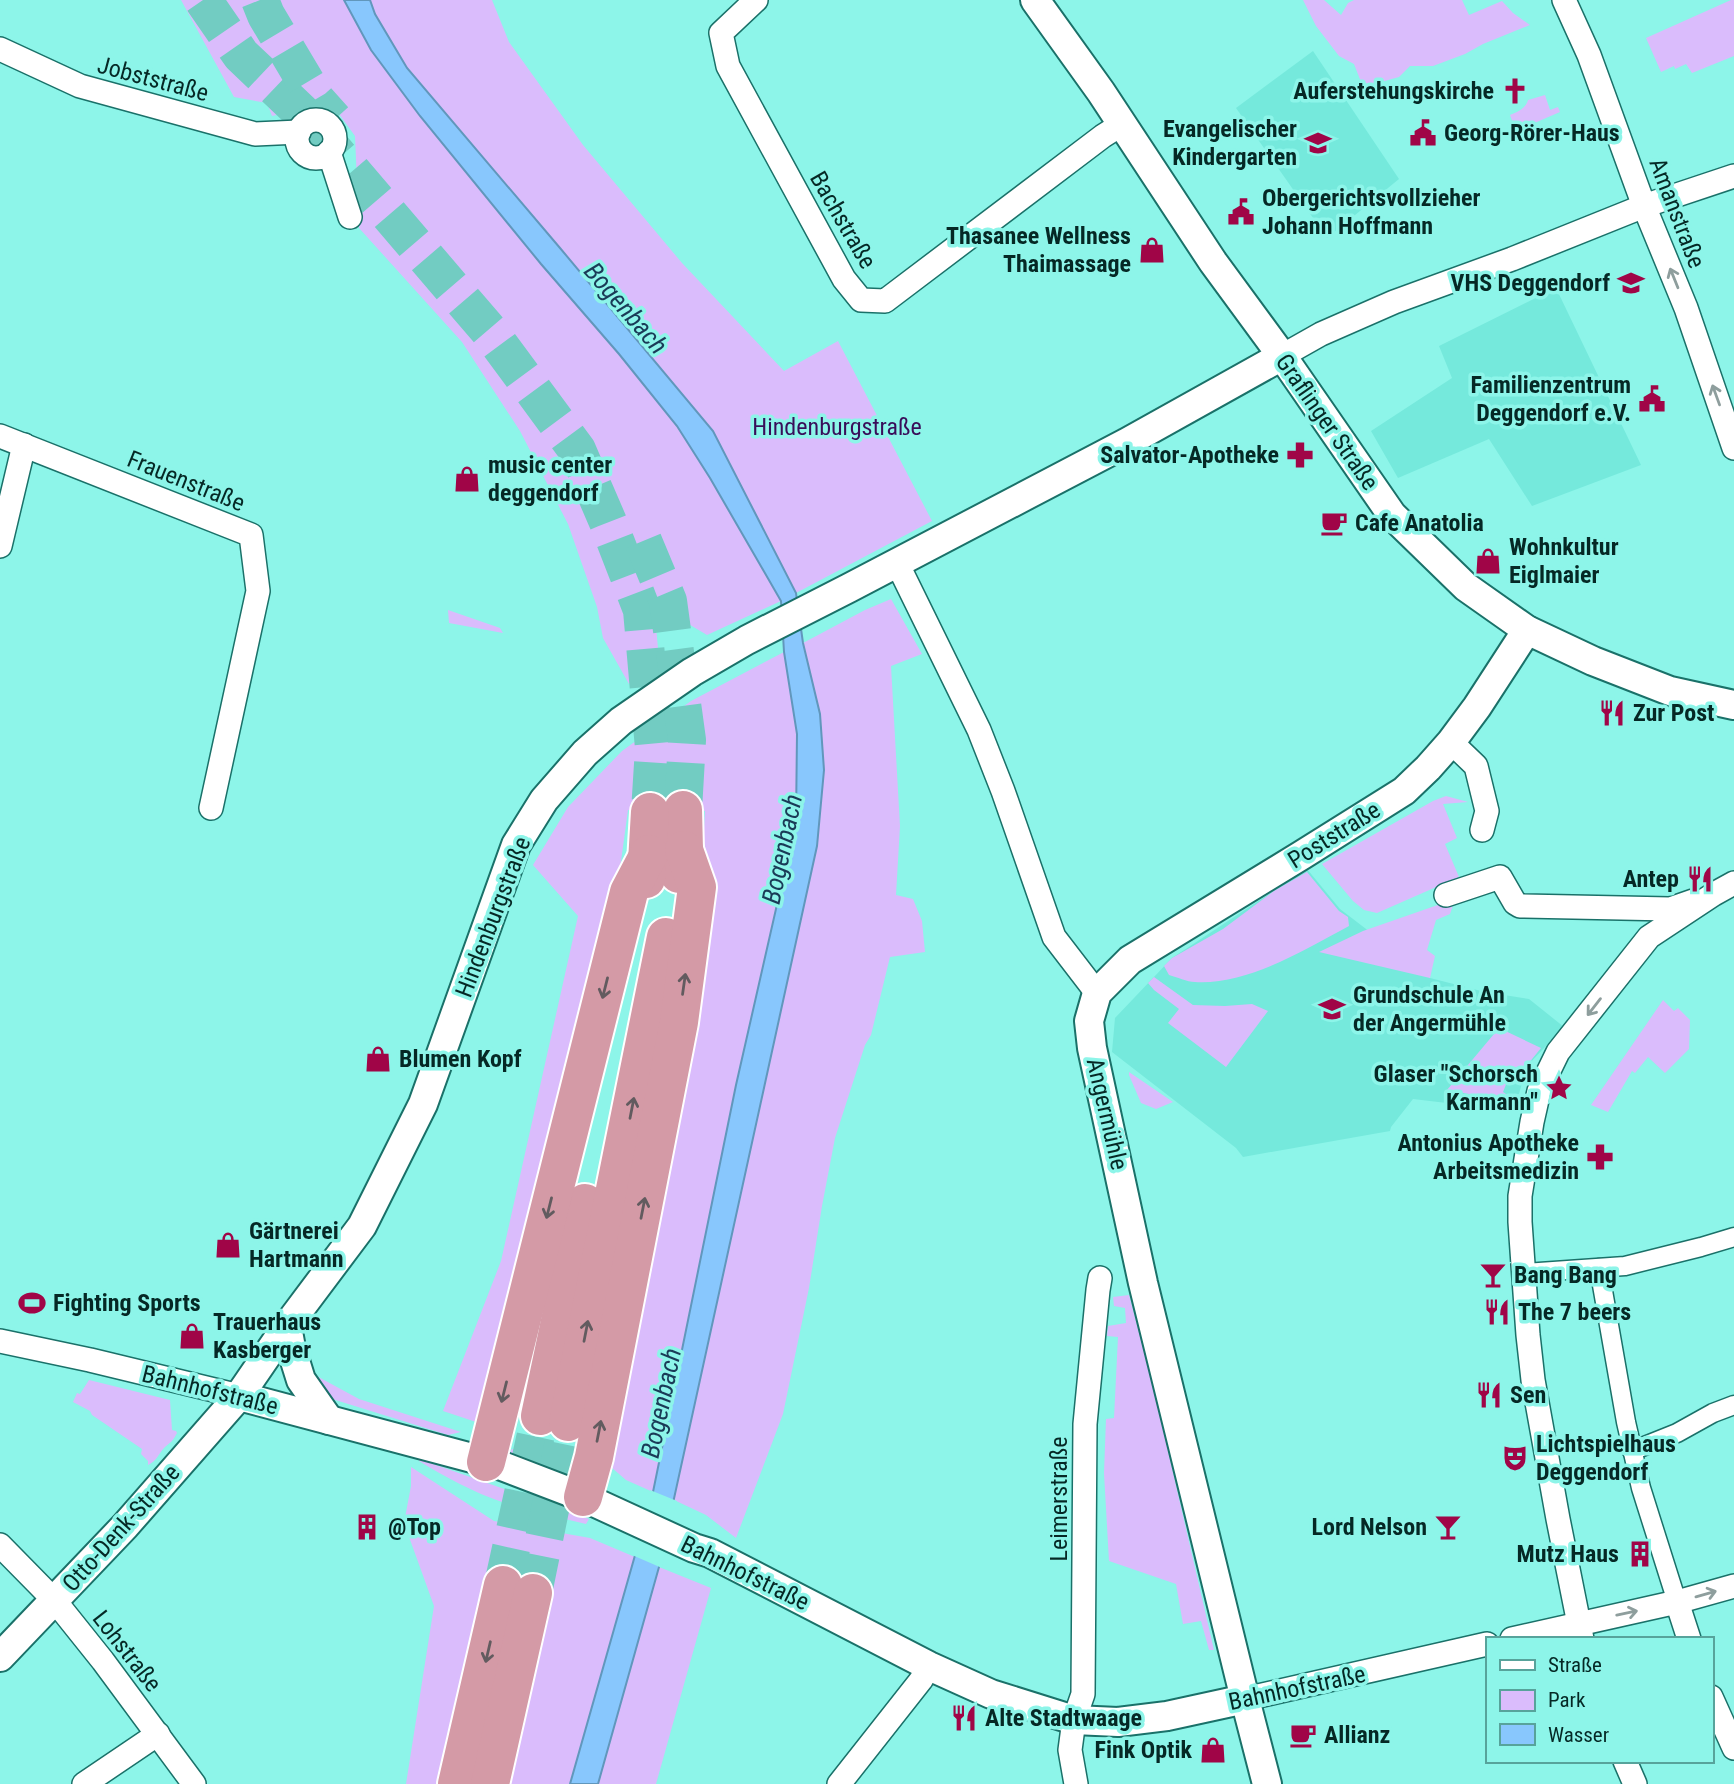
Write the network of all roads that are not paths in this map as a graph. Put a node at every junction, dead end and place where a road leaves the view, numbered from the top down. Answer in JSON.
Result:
{"nodes":[{"id":1,"x":756,"y":0,"type":"edge"},
{"id":2,"x":1035,"y":0,"type":"edge"},
{"id":3,"x":1564,"y":0,"type":"edge"},
{"id":4,"x":0,"y":49,"type":"edge"},
{"id":5,"x":1122,"y":124,"type":"junction"},
{"id":6,"x":1734,"y":176,"type":"edge"},
{"id":7,"x":1644,"y":206,"type":"junction"},
{"id":8,"x":350,"y":217,"type":"dead end"},
{"id":9,"x":1282,"y":356,"type":"junction"},
{"id":10,"x":0,"y":436,"type":"edge"},
{"id":11,"x":24,"y":445,"type":"junction"},
{"id":12,"x":1734,"y":448,"type":"edge"},
{"id":13,"x":0,"y":546,"type":"edge"},
{"id":14,"x":897,"y":563,"type":"junction"},
{"id":15,"x":1527,"y":630,"type":"junction"},
{"id":16,"x":1734,"y":705,"type":"edge"},
{"id":17,"x":1451,"y":742,"type":"junction"},
{"id":18,"x":211,"y":808,"type":"dead end"},
{"id":19,"x":666,"y":811,"type":"tunnel mouth"},
{"id":20,"x":1482,"y":830,"type":"dead end"},
{"id":21,"x":666,"y":852,"type":"junction"},
{"id":22,"x":1724,"y":888,"type":"edge"},
{"id":23,"x":1446,"y":895,"type":"dead end"},
{"id":24,"x":1097,"y":993,"type":"junction"},
{"id":25,"x":1734,"y":1237,"type":"edge"},
{"id":26,"x":1599,"y":1268,"type":"junction"},
{"id":27,"x":1530,"y":1273,"type":"junction"},
{"id":28,"x":1100,"y":1278,"type":"dead end"},
{"id":29,"x":287,"y":1326,"type":"junction"},
{"id":30,"x":0,"y":1341,"type":"edge"},
{"id":31,"x":239,"y":1396,"type":"junction"},
{"id":32,"x":1734,"y":1405,"type":"edge"},
{"id":33,"x":554,"y":1419,"type":"tunnel mouth"},
{"id":34,"x":329,"y":1420,"type":"junction"},
{"id":35,"x":1632,"y":1451,"type":"junction"},
{"id":36,"x":486,"y":1462,"type":"junction"},
{"id":37,"x":599,"y":1505,"type":"junction"},
{"id":38,"x":0,"y":1545,"type":"edge"},
{"id":39,"x":1734,"y":1586,"type":"edge"},
{"id":40,"x":55,"y":1601,"type":"junction"},
{"id":41,"x":1677,"y":1602,"type":"junction"},
{"id":42,"x":1580,"y":1631,"type":"edge"},
{"id":43,"x":1528,"y":1637,"type":"edge"},
{"id":44,"x":1688,"y":1637,"type":"edge"},
{"id":45,"x":1486,"y":1644,"type":"edge"},
{"id":46,"x":0,"y":1657,"type":"edge"},
{"id":47,"x":929,"y":1666,"type":"junction"},
{"id":48,"x":1245,"y":1699,"type":"junction"},
{"id":49,"x":1713,"y":1701,"type":"edge"},
{"id":50,"x":1074,"y":1720,"type":"junction"},
{"id":51,"x":158,"y":1734,"type":"junction"},
{"id":52,"x":1734,"y":1748,"type":"edge"},
{"id":53,"x":1626,"y":1763,"type":"edge"},
{"id":54,"x":84,"y":1784,"type":"edge"},
{"id":55,"x":194,"y":1784,"type":"edge"},
{"id":56,"x":457,"y":1784,"type":"edge"},
{"id":57,"x":489,"y":1784,"type":"edge"},
{"id":58,"x":839,"y":1784,"type":"edge"},
{"id":59,"x":1076,"y":1784,"type":"edge"},
{"id":60,"x":1267,"y":1784,"type":"edge"},
{"id":61,"x":1635,"y":1784,"type":"edge"}],
"edges":[{"from":1,"to":5,"type":"street","name":"Bachstraße"},
{"from":2,"to":5,"type":"street","name":"Graflinger Straße"},
{"from":3,"to":7,"type":"street","name":"Amanstraße"},
{"from":4,"to":8,"type":"street","name":"Jobststraße"},
{"from":5,"to":9,"type":"street","name":"Graflinger Straße"},
{"from":6,"to":7,"type":"street","name":"Hindenburgstraße"},
{"from":7,"to":9,"type":"street","name":"Hindenburgstraße"},
{"from":12,"to":7,"type":"street","name":"Amanstraße","one_way":true},
{"from":9,"to":14,"type":"street","name":"Hindenburgstraße"},
{"from":9,"to":15,"type":"street","name":"Graflinger Straße"},
{"from":10,"to":11,"type":"street","name":"Frauenstraße"},
{"from":11,"to":13,"type":"street"},
{"from":11,"to":18,"type":"street","name":"Frauenstraße"},
{"from":14,"to":24,"type":"street"},
{"from":14,"to":29,"type":"street","name":"Hindenburgstraße"},
{"from":15,"to":16,"type":"street","name":"Graflinger Straße"},
{"from":15,"to":17,"type":"street","name":"Poststraße"},
{"from":17,"to":20,"type":"street"},
{"from":17,"to":24,"type":"street","name":"Poststraße"},
{"from":19,"to":21,"type":"highway"},
{"from":21,"to":33,"type":"highway"},
{"from":21,"to":36,"type":"highway","one_way":true},
{"from":37,"to":21,"type":"highway","one_way":true},
{"from":22,"to":23,"type":"street"},
{"from":22,"to":27,"type":"street","one_way":true},
{"from":24,"to":48,"type":"street","name":"Angermühle"},
{"from":25,"to":26,"type":"street"},
{"from":26,"to":27,"type":"street"},
{"from":26,"to":35,"type":"street"},
{"from":27,"to":42,"type":"street"},
{"from":28,"to":50,"type":"street","name":"Leimerstraße"},
{"from":29,"to":31,"type":"street","name":"Hindenburgstraße"},
{"from":29,"to":34,"type":"street"},
{"from":30,"to":31,"type":"street","name":"Bahnhofstraße"},
{"from":31,"to":34,"type":"street","name":"Bahnhofstraße"},
{"from":31,"to":40,"type":"street","name":"Otto-Denk-Straße"},
{"from":32,"to":35,"type":"street"},
{"from":34,"to":36,"type":"street","name":"Bahnhofstraße"},
{"from":35,"to":41,"type":"street"},
{"from":36,"to":37,"type":"street","name":"Bahnhofstraße"},
{"from":37,"to":47,"type":"street","name":"Bahnhofstraße"},
{"from":38,"to":40,"type":"street","name":"Lohstraße"},
{"from":41,"to":39,"type":"street","one_way":true},
{"from":40,"to":46,"type":"street","name":"Otto-Denk-Straße"},
{"from":40,"to":51,"type":"street","name":"Lohstraße"},
{"from":42,"to":41,"type":"street","one_way":true},
{"from":41,"to":44,"type":"street"},
{"from":42,"to":43,"type":"street"},
{"from":45,"to":48,"type":"street","name":"Bahnhofstraße"},
{"from":47,"to":50,"type":"street","name":"Bahnhofstraße"},
{"from":47,"to":58,"type":"street"},
{"from":48,"to":50,"type":"street","name":"Bahnhofstraße"},
{"from":48,"to":60,"type":"street","name":"Angermühle"},
{"from":49,"to":52,"type":"street"},
{"from":50,"to":59,"type":"street","name":"Leimerstraße"},
{"from":51,"to":54,"type":"street"},
{"from":51,"to":55,"type":"street","name":"Lohstraße"},
{"from":53,"to":61,"type":"street"},
{"from":57,"to":56,"type":"highway","one_way":true}]}
